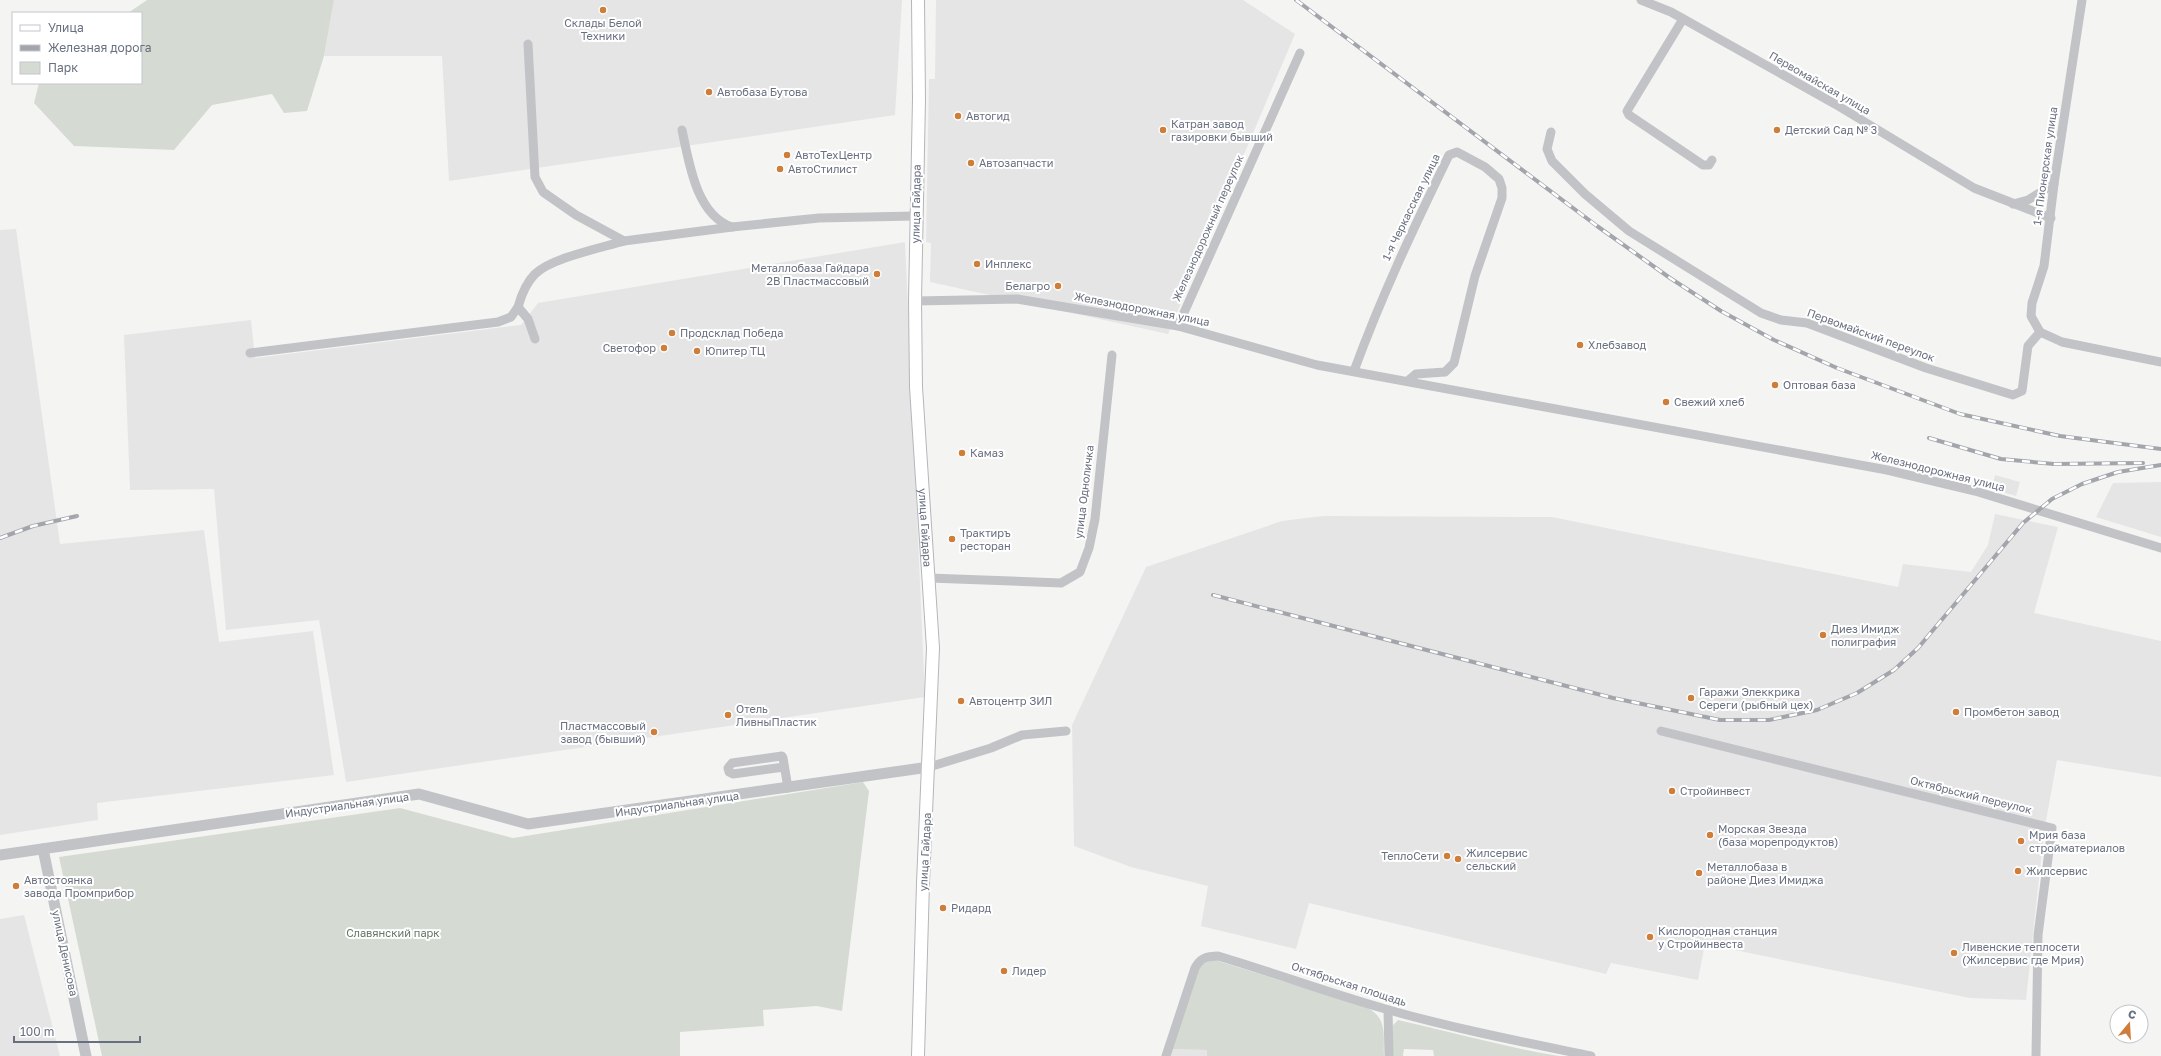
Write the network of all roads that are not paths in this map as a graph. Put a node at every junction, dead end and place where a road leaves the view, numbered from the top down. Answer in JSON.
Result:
{"nodes":[{"id":1,"x":918,"y":0,"type":"edge"},
{"id":2,"x":1641,"y":0,"type":"edge"},
{"id":3,"x":2082,"y":0,"type":"edge"},
{"id":4,"x":1683,"y":19,"type":"junction"},
{"id":5,"x":528,"y":44,"type":"dead end"},
{"id":6,"x":1300,"y":53,"type":"dead end"},
{"id":7,"x":682,"y":130,"type":"dead end"},
{"id":8,"x":1551,"y":132,"type":"dead end"},
{"id":9,"x":1712,"y":160,"type":"dead end"},
{"id":10,"x":2054,"y":184,"type":"junction"},
{"id":11,"x":2013,"y":204,"type":"junction"},
{"id":12,"x":915,"y":216,"type":"junction"},
{"id":13,"x":2051,"y":218,"type":"junction"},
{"id":14,"x":732,"y":226,"type":"junction"},
{"id":15,"x":624,"y":241,"type":"junction"},
{"id":16,"x":914,"y":301,"type":"junction"},
{"id":17,"x":518,"y":307,"type":"junction"},
{"id":18,"x":1178,"y":326,"type":"junction"},
{"id":19,"x":2040,"y":332,"type":"junction"},
{"id":20,"x":535,"y":339,"type":"dead end"},
{"id":21,"x":250,"y":353,"type":"dead end"},
{"id":22,"x":1112,"y":355,"type":"dead end"},
{"id":23,"x":2161,"y":362,"type":"edge"},
{"id":24,"x":1354,"y":371,"type":"junction"},
{"id":25,"x":1408,"y":380,"type":"junction"},
{"id":26,"x":2161,"y":548,"type":"edge"},
{"id":27,"x":929,"y":578,"type":"junction"},
{"id":28,"x":1066,"y":731,"type":"dead end"},
{"id":29,"x":1661,"y":732,"type":"dead end"},
{"id":30,"x":784,"y":766,"type":"junction"},
{"id":31,"x":929,"y":767,"type":"junction"},
{"id":32,"x":788,"y":788,"type":"junction"},
{"id":33,"x":43,"y":849,"type":"junction"},
{"id":34,"x":0,"y":855,"type":"edge"},
{"id":35,"x":1388,"y":1010,"type":"junction"},
{"id":36,"x":86,"y":1056,"type":"edge"},
{"id":37,"x":918,"y":1056,"type":"edge"},
{"id":38,"x":1166,"y":1056,"type":"edge"},
{"id":39,"x":1389,"y":1056,"type":"edge"},
{"id":40,"x":1591,"y":1056,"type":"edge"},
{"id":41,"x":2036,"y":1056,"type":"edge"}],
"edges":[{"from":1,"to":12,"type":"main road","name":"улица Гайдара"},
{"from":2,"to":4,"type":"street","name":"Первомайская улица"},
{"from":3,"to":10,"type":"street","name":"1-я Пионерская улица"},
{"from":4,"to":9,"type":"street"},
{"from":4,"to":11,"type":"street","name":"Первомайская улица"},
{"from":5,"to":15,"type":"street"},
{"from":6,"to":18,"type":"street","name":"Железнодорожный переулок"},
{"from":7,"to":14,"type":"street"},
{"from":8,"to":19,"type":"street","name":"Первомайский переулок"},
{"from":10,"to":11,"type":"street"},
{"from":10,"to":13,"type":"street","name":"1-я Пионерская улица"},
{"from":11,"to":13,"type":"street","name":"Первомайская улица"},
{"from":12,"to":14,"type":"street"},
{"from":12,"to":16,"type":"main road","name":"улица Гайдара"},
{"from":13,"to":19,"type":"street","name":"1-я Пионерская улица"},
{"from":14,"to":15,"type":"street"},
{"from":15,"to":17,"type":"street"},
{"from":16,"to":18,"type":"street","name":"Железнодорожная улица"},
{"from":16,"to":27,"type":"main road","name":"улица Гайдара"},
{"from":17,"to":20,"type":"street"},
{"from":17,"to":21,"type":"street"},
{"from":18,"to":24,"type":"street","name":"Железнодорожная улица"},
{"from":19,"to":23,"type":"street"},
{"from":22,"to":27,"type":"street","name":"улица Одноличка"},
{"from":24,"to":25,"type":"street","name":"Железнодорожная улица"},
{"from":24,"to":25,"type":"street","name":"1-я Черкасская улица"},
{"from":25,"to":26,"type":"street","name":"Железнодорожная улица"},
{"from":27,"to":31,"type":"main road","name":"улица Гайдара"},
{"from":28,"to":31,"type":"street"},
{"from":29,"to":41,"type":"street","name":"Октябрьский переулок"},
{"from":30,"to":30,"type":"street"},
{"from":30,"to":32,"type":"street"},
{"from":31,"to":32,"type":"street","name":"Индустриальная улица"},
{"from":31,"to":37,"type":"main road","name":"улица Гайдара"},
{"from":32,"to":33,"type":"street","name":"Индустриальная улица"},
{"from":33,"to":34,"type":"street","name":"Индустриальная улица"},
{"from":33,"to":36,"type":"street","name":"улица Денисова"},
{"from":35,"to":38,"type":"street","name":"Октябрьская площадь"},
{"from":35,"to":39,"type":"street"},
{"from":35,"to":40,"type":"street","name":"Октябрьская площадь"}]}
